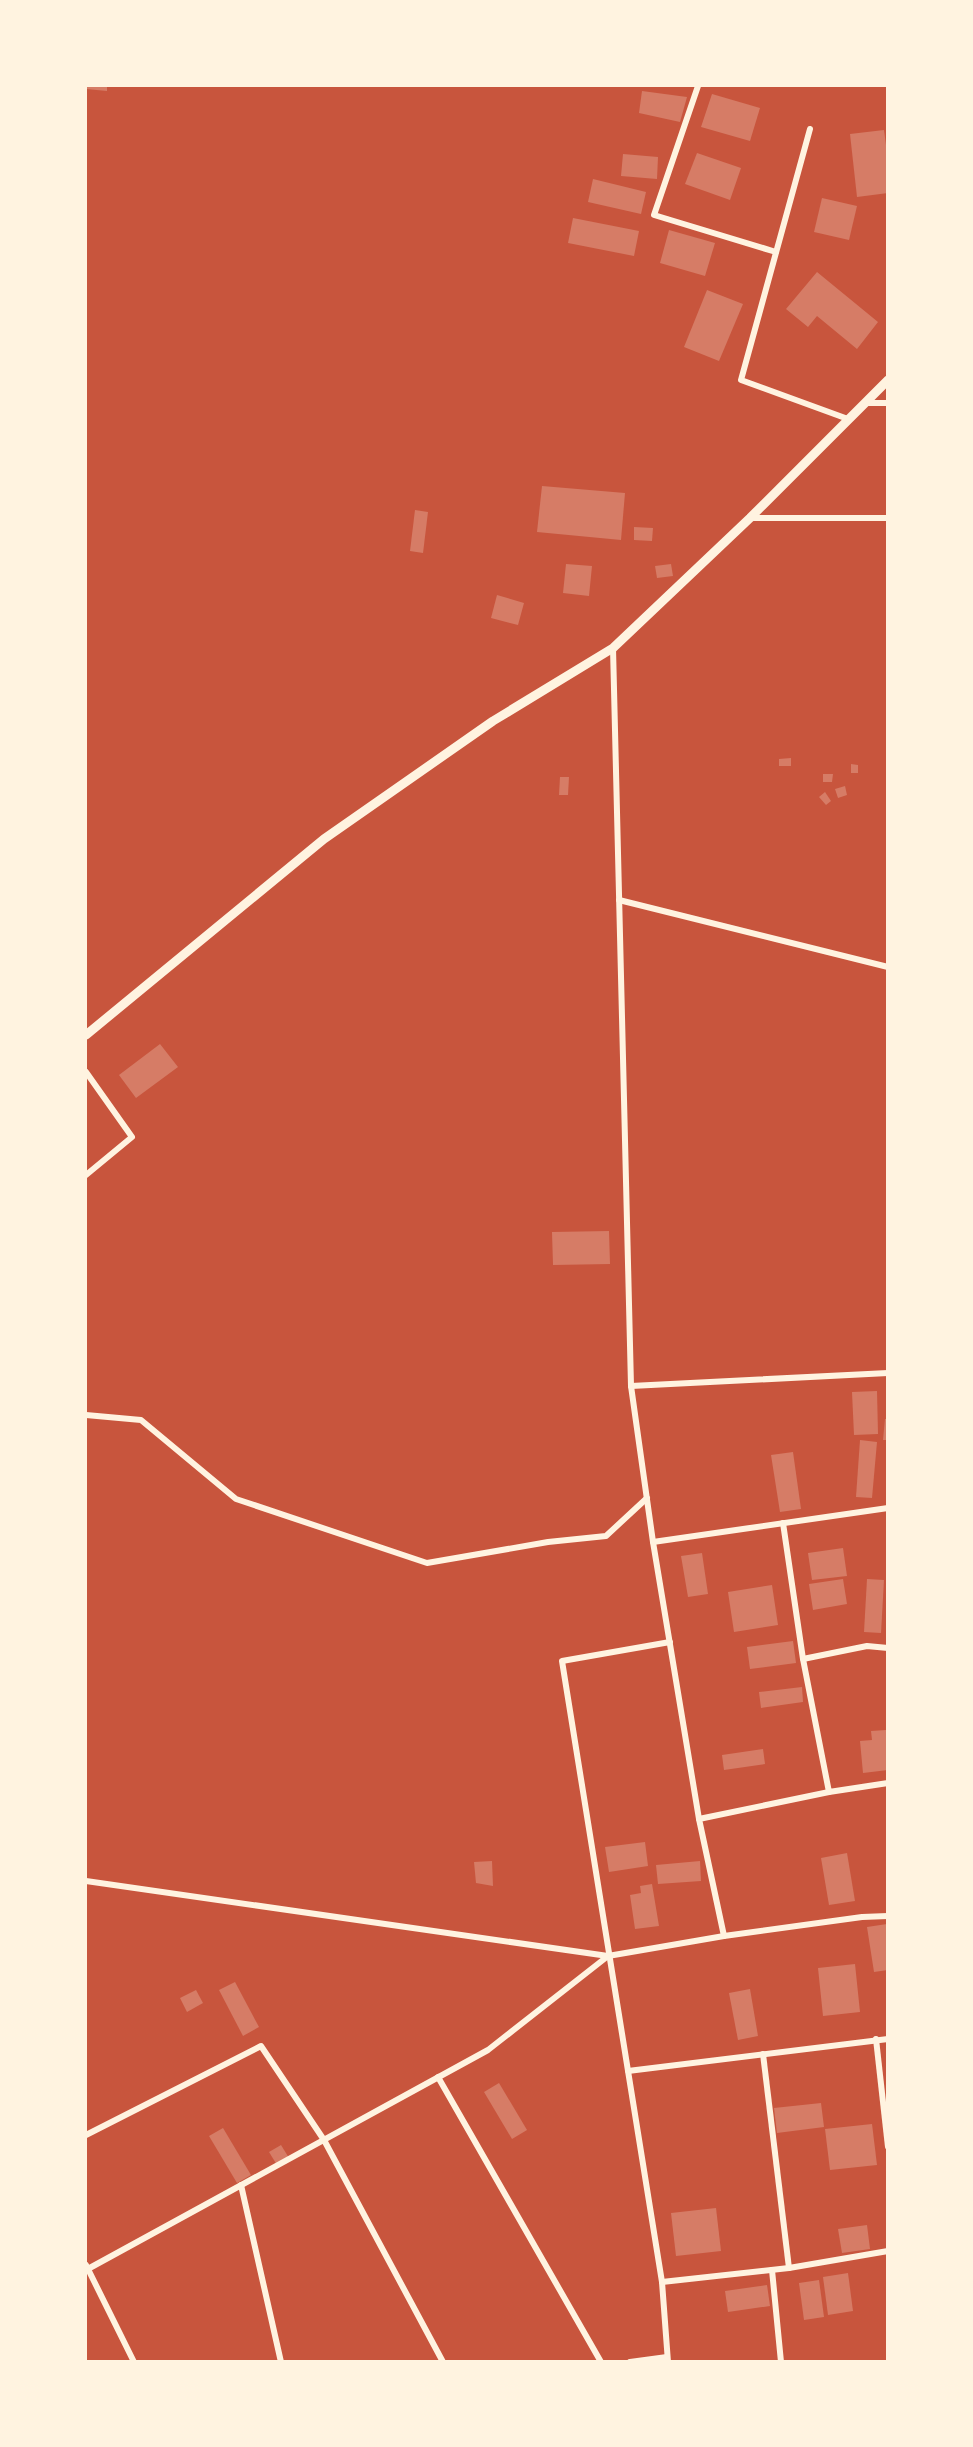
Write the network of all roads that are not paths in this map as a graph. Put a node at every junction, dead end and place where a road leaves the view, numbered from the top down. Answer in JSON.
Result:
{"nodes":[{"id":1,"x":698,"y":86,"type":"edge"},
{"id":2,"x":810,"y":129,"type":"dead end"},
{"id":3,"x":776,"y":252,"type":"junction"},
{"id":4,"x":888,"y":380,"type":"edge"},
{"id":5,"x":865,"y":403,"type":"junction"},
{"id":6,"x":888,"y":404,"type":"edge"},
{"id":7,"x":848,"y":418,"type":"junction"},
{"id":8,"x":750,"y":518,"type":"junction"},
{"id":9,"x":888,"y":518,"type":"edge"},
{"id":10,"x":613,"y":648,"type":"junction"},
{"id":11,"x":619,"y":900,"type":"junction"},
{"id":12,"x":888,"y":967,"type":"edge"},
{"id":13,"x":86,"y":1035,"type":"edge"},
{"id":14,"x":86,"y":1072,"type":"edge"},
{"id":15,"x":86,"y":1174,"type":"edge"},
{"id":16,"x":888,"y":1373,"type":"edge"},
{"id":17,"x":631,"y":1386,"type":"junction"},
{"id":18,"x":86,"y":1414,"type":"edge"},
{"id":19,"x":647,"y":1498,"type":"junction"},
{"id":20,"x":888,"y":1508,"type":"edge"},
{"id":21,"x":783,"y":1523,"type":"junction"},
{"id":22,"x":653,"y":1542,"type":"junction"},
{"id":23,"x":670,"y":1642,"type":"junction"},
{"id":24,"x":888,"y":1647,"type":"edge"},
{"id":25,"x":803,"y":1659,"type":"junction"},
{"id":26,"x":888,"y":1783,"type":"edge"},
{"id":27,"x":829,"y":1792,"type":"junction"},
{"id":28,"x":699,"y":1819,"type":"junction"},
{"id":29,"x":86,"y":1881,"type":"edge"},
{"id":30,"x":888,"y":1916,"type":"edge"},
{"id":31,"x":724,"y":1936,"type":"junction"},
{"id":32,"x":608,"y":1956,"type":"junction"},
{"id":33,"x":876,"y":2039,"type":"junction"},
{"id":34,"x":888,"y":2039,"type":"edge"},
{"id":35,"x":763,"y":2054,"type":"junction"},
{"id":36,"x":628,"y":2071,"type":"junction"},
{"id":37,"x":438,"y":2077,"type":"junction"},
{"id":38,"x":86,"y":2135,"type":"edge"},
{"id":39,"x":324,"y":2140,"type":"junction"},
{"id":40,"x":888,"y":2147,"type":"edge"},
{"id":41,"x":241,"y":2185,"type":"junction"},
{"id":42,"x":888,"y":2251,"type":"edge"},
{"id":43,"x":86,"y":2268,"type":"edge"},
{"id":44,"x":789,"y":2268,"type":"junction"},
{"id":45,"x":772,"y":2270,"type":"junction"},
{"id":46,"x":662,"y":2282,"type":"junction"},
{"id":47,"x":668,"y":2359,"type":"edge"},
{"id":48,"x":134,"y":2361,"type":"edge"},
{"id":49,"x":281,"y":2361,"type":"edge"},
{"id":50,"x":443,"y":2361,"type":"edge"},
{"id":51,"x":601,"y":2361,"type":"edge"},
{"id":52,"x":630,"y":2361,"type":"edge"},
{"id":53,"x":781,"y":2361,"type":"edge"}],
"edges":[{"from":1,"to":3,"type":"street"},
{"from":2,"to":3,"type":"street"},
{"from":3,"to":7,"type":"street"},
{"from":4,"to":5,"type":"street"},
{"from":5,"to":6,"type":"street"},
{"from":5,"to":7,"type":"street"},
{"from":7,"to":8,"type":"street"},
{"from":8,"to":9,"type":"street"},
{"from":8,"to":10,"type":"street"},
{"from":10,"to":11,"type":"street"},
{"from":10,"to":13,"type":"street"},
{"from":11,"to":12,"type":"street"},
{"from":11,"to":17,"type":"street"},
{"from":14,"to":15,"type":"street"},
{"from":16,"to":17,"type":"street"},
{"from":17,"to":19,"type":"street"},
{"from":18,"to":19,"type":"street"},
{"from":19,"to":22,"type":"street"},
{"from":20,"to":21,"type":"street"},
{"from":21,"to":22,"type":"street"},
{"from":21,"to":25,"type":"street"},
{"from":22,"to":23,"type":"street"},
{"from":23,"to":28,"type":"street"},
{"from":23,"to":32,"type":"street"},
{"from":24,"to":25,"type":"street"},
{"from":25,"to":27,"type":"street"},
{"from":26,"to":27,"type":"street"},
{"from":27,"to":28,"type":"street"},
{"from":28,"to":31,"type":"street"},
{"from":29,"to":32,"type":"street"},
{"from":30,"to":31,"type":"street"},
{"from":31,"to":32,"type":"street"},
{"from":32,"to":36,"type":"street"},
{"from":32,"to":37,"type":"street"},
{"from":33,"to":34,"type":"street"},
{"from":33,"to":35,"type":"street"},
{"from":33,"to":40,"type":"street"},
{"from":35,"to":36,"type":"street"},
{"from":35,"to":44,"type":"street"},
{"from":36,"to":46,"type":"street"},
{"from":37,"to":39,"type":"street"},
{"from":37,"to":51,"type":"street"},
{"from":38,"to":39,"type":"street"},
{"from":39,"to":41,"type":"street"},
{"from":39,"to":50,"type":"street"},
{"from":41,"to":43,"type":"street"},
{"from":41,"to":49,"type":"street"},
{"from":42,"to":44,"type":"street"},
{"from":43,"to":48,"type":"street"},
{"from":44,"to":45,"type":"street"},
{"from":45,"to":46,"type":"street"},
{"from":45,"to":53,"type":"street"},
{"from":46,"to":47,"type":"street"},
{"from":47,"to":52,"type":"street"}]}
